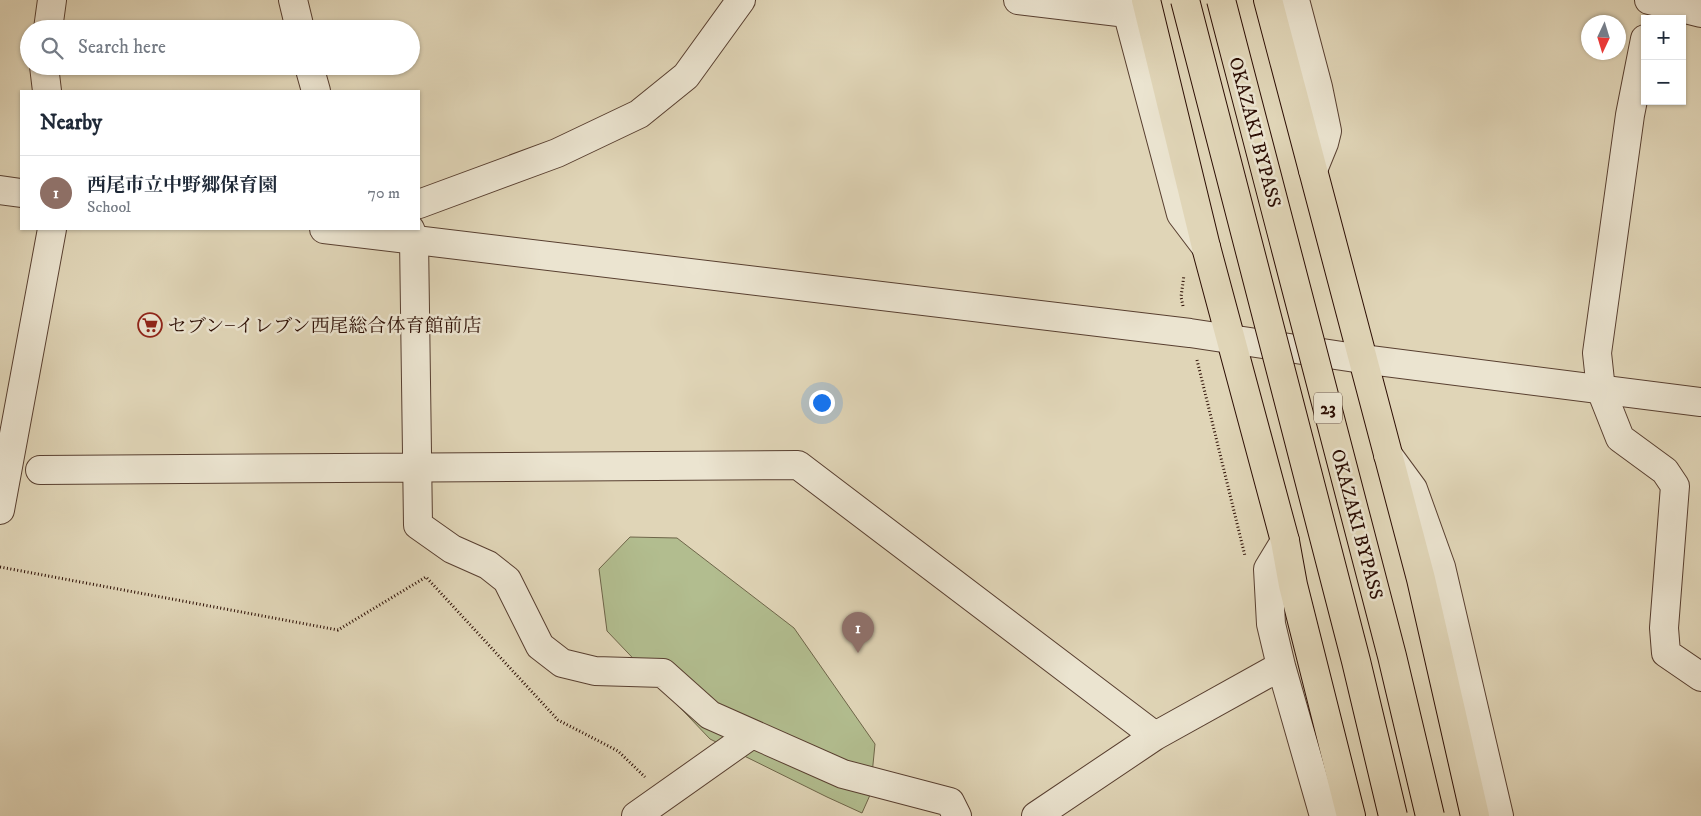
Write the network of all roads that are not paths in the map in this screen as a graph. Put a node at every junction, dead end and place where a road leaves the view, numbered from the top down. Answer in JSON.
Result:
{"nodes":[{"id":1,"x":52,"y":0,"type":"edge"},
{"id":2,"x":293,"y":0,"type":"edge"},
{"id":3,"x":741,"y":0,"type":"edge"},
{"id":4,"x":1018,"y":0,"type":"edge"},
{"id":5,"x":1185,"y":0,"type":"edge"},
{"id":6,"x":1221,"y":0,"type":"edge"},
{"id":7,"x":1268,"y":0,"type":"edge"},
{"id":8,"x":1295,"y":0,"type":"edge"},
{"id":9,"x":1133,"y":4,"type":"edge"},
{"id":10,"x":1650,"y":7,"type":"edge"},
{"id":11,"x":1701,"y":13,"type":"edge"},
{"id":12,"x":49,"y":20,"type":"edge"},
{"id":13,"x":298,"y":20,"type":"edge"},
{"id":14,"x":1641,"y":59,"type":"edge"},
{"id":15,"x":45,"y":75,"type":"edge"},
{"id":16,"x":312,"y":75,"type":"edge"},
{"id":17,"x":47,"y":90,"type":"edge"},
{"id":18,"x":316,"y":90,"type":"edge"},
{"id":19,"x":1313,"y":170,"type":"junction"},
{"id":20,"x":0,"y":190,"type":"edge"},
{"id":21,"x":20,"y":193,"type":"edge"},
{"id":22,"x":420,"y":204,"type":"edge"},
{"id":23,"x":52,"y":230,"type":"edge"},
{"id":24,"x":342,"y":230,"type":"edge"},
{"id":25,"x":412,"y":234,"type":"edge"},
{"id":26,"x":1206,"y":247,"type":"junction"},
{"id":27,"x":1231,"y":339,"type":"junction"},
{"id":28,"x":1362,"y":359,"type":"junction"},
{"id":29,"x":1601,"y":390,"type":"junction"},
{"id":30,"x":1701,"y":402,"type":"edge"},
{"id":31,"x":1387,"y":454,"type":"junction"},
{"id":32,"x":418,"y":467,"type":"junction"},
{"id":33,"x":40,"y":470,"type":"dead end"},
{"id":34,"x":0,"y":510,"type":"edge"},
{"id":35,"x":1285,"y":541,"type":"junction"},
{"id":36,"x":1281,"y":666,"type":"junction"},
{"id":37,"x":1701,"y":678,"type":"edge"},
{"id":38,"x":752,"y":734,"type":"junction"},
{"id":39,"x":1155,"y":736,"type":"junction"},
{"id":40,"x":636,"y":816,"type":"edge"},
{"id":41,"x":957,"y":816,"type":"edge"},
{"id":42,"x":1036,"y":816,"type":"edge"},
{"id":43,"x":1324,"y":816,"type":"edge"},
{"id":44,"x":1350,"y":816,"type":"edge"},
{"id":45,"x":1393,"y":816,"type":"edge"},
{"id":46,"x":1430,"y":816,"type":"edge"},
{"id":47,"x":1475,"y":816,"type":"edge"},
{"id":48,"x":1499,"y":816,"type":"edge"}],
"edges":[{"from":1,"to":12,"type":"street"},
{"from":2,"to":13,"type":"street"},
{"from":3,"to":22,"type":"street"},
{"from":4,"to":9,"type":"street"},
{"from":5,"to":45,"type":"highway","name":"OKAZAKI BYPASS","number":"23","bridge":true},
{"from":6,"to":46,"type":"highway","name":"OKAZAKI BYPASS","number":"23","bridge":true},
{"from":7,"to":19,"type":"highway"},
{"from":8,"to":19,"type":"street"},
{"from":9,"to":26,"type":"highway"},
{"from":9,"to":26,"type":"street"},
{"from":10,"to":11,"type":"street"},
{"from":14,"to":29,"type":"street"},
{"from":15,"to":17,"type":"street"},
{"from":16,"to":18,"type":"street"},
{"from":19,"to":28,"type":"highway"},
{"from":20,"to":21,"type":"street"},
{"from":23,"to":34,"type":"street"},
{"from":24,"to":25,"type":"street"},
{"from":25,"to":27,"type":"street"},
{"from":25,"to":32,"type":"street"},
{"from":26,"to":27,"type":"highway"},
{"from":27,"to":28,"type":"street"},
{"from":27,"to":35,"type":"highway"},
{"from":28,"to":29,"type":"street"},
{"from":28,"to":31,"type":"highway"},
{"from":29,"to":30,"type":"street"},
{"from":29,"to":37,"type":"street"},
{"from":31,"to":47,"type":"highway"},
{"from":31,"to":48,"type":"street"},
{"from":32,"to":33,"type":"street"},
{"from":32,"to":38,"type":"street"},
{"from":32,"to":39,"type":"street"},
{"from":35,"to":36,"type":"street"},
{"from":35,"to":44,"type":"highway"},
{"from":36,"to":39,"type":"street"},
{"from":36,"to":43,"type":"street"},
{"from":38,"to":40,"type":"street"},
{"from":38,"to":41,"type":"street"},
{"from":39,"to":42,"type":"street"}]}
